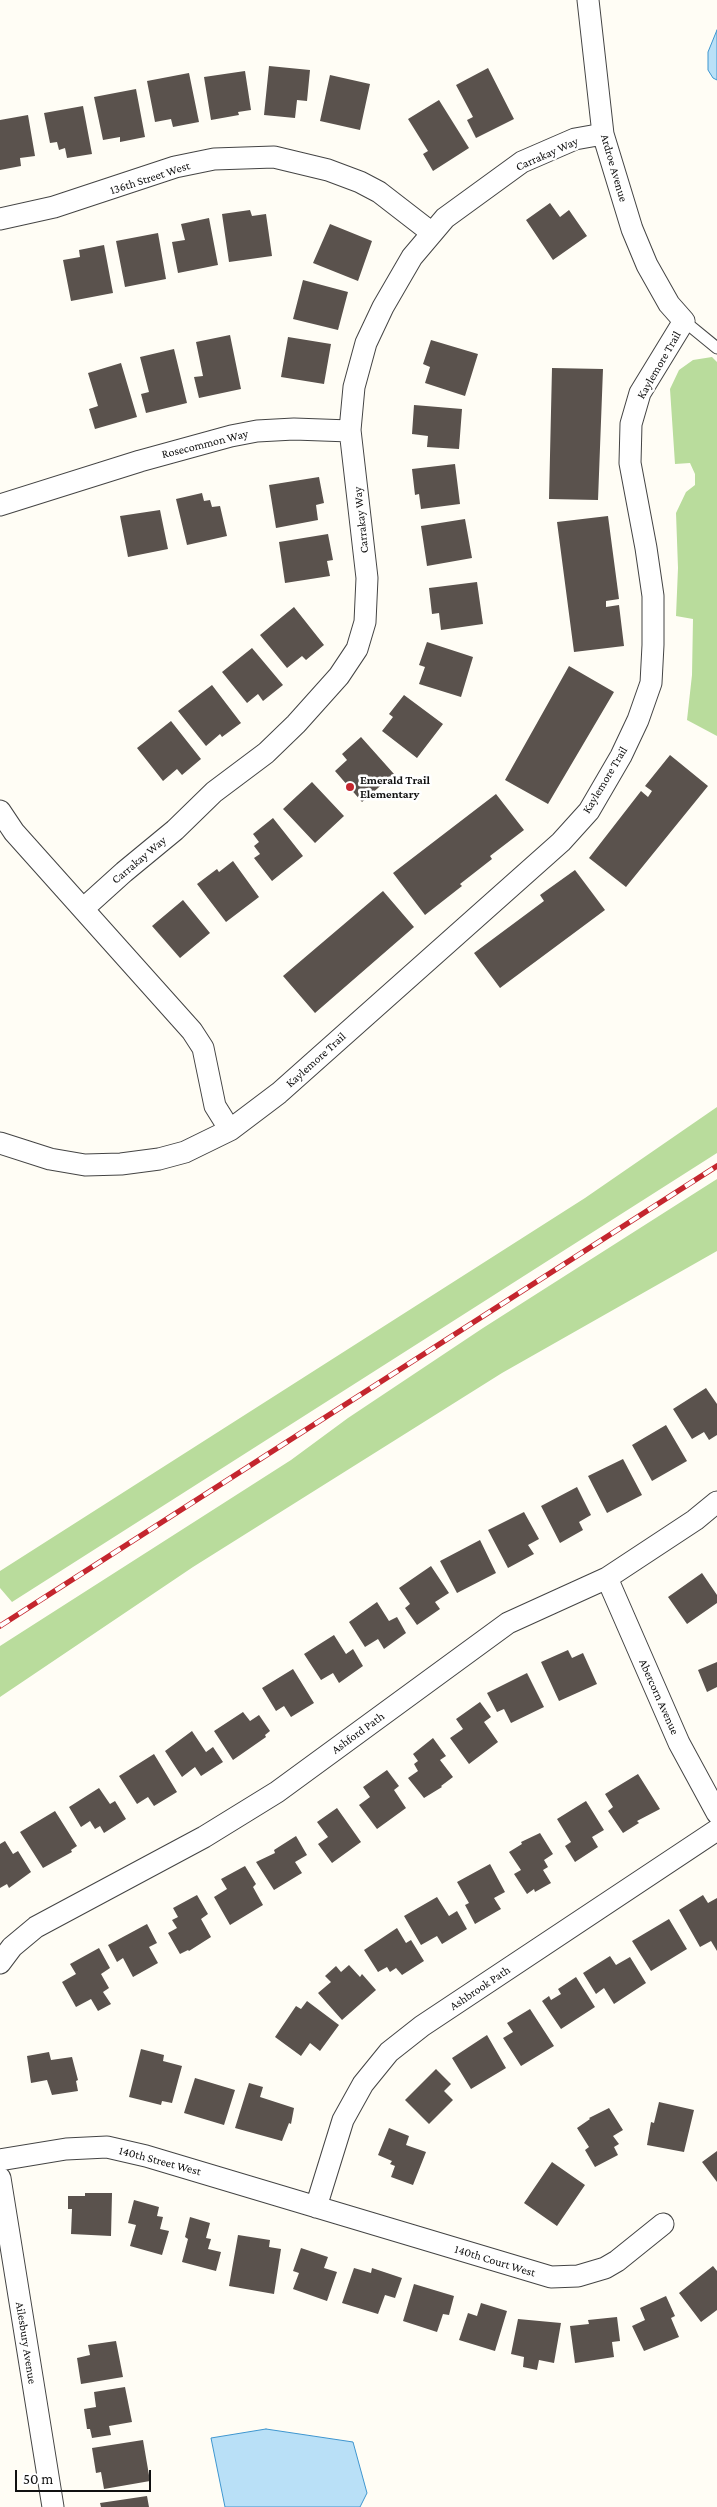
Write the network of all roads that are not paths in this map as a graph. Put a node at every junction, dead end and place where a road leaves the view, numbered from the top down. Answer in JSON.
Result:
{"nodes":[{"id":1,"x":588,"y":0,"type":"edge"},
{"id":2,"x":603,"y":134,"type":"junction"},
{"id":3,"x":0,"y":219,"type":"edge"},
{"id":4,"x":432,"y":233,"type":"junction"},
{"id":5,"x":684,"y":322,"type":"junction"},
{"id":6,"x":717,"y":348,"type":"edge"},
{"id":7,"x":350,"y":431,"type":"junction"},
{"id":8,"x":0,"y":505,"type":"edge"},
{"id":9,"x":0,"y":811,"type":"edge"},
{"id":10,"x":83,"y":910,"type":"junction"},
{"id":11,"x":230,"y":1130,"type":"junction"},
{"id":12,"x":0,"y":1143,"type":"edge"},
{"id":13,"x":717,"y":1502,"type":"edge"},
{"id":14,"x":607,"y":1578,"type":"junction"},
{"id":15,"x":717,"y":1813,"type":"edge"},
{"id":16,"x":717,"y":1830,"type":"edge"},
{"id":17,"x":0,"y":1963,"type":"edge"},
{"id":18,"x":0,"y":2160,"type":"edge"},
{"id":19,"x":0,"y":2178,"type":"edge"},
{"id":20,"x":316,"y":2207,"type":"junction"},
{"id":21,"x":663,"y":2224,"type":"dead end"},
{"id":22,"x":53,"y":2507,"type":"edge"}],
"edges":[{"from":1,"to":2,"type":"street","name":"Ardroe Avenue"},
{"from":2,"to":4,"type":"street","name":"Carrakay Way"},
{"from":2,"to":5,"type":"street","name":"Ardroe Avenue"},
{"from":3,"to":4,"type":"street","name":"136th Street West"},
{"from":4,"to":7,"type":"street","name":"Carrakay Way"},
{"from":5,"to":6,"type":"lane"},
{"from":5,"to":11,"type":"street","name":"Kaylemore Trail"},
{"from":7,"to":8,"type":"street","name":"Rosecommon Way"},
{"from":7,"to":10,"type":"street","name":"Carrakay Way"},
{"from":9,"to":10,"type":"street"},
{"from":10,"to":11,"type":"street"},
{"from":11,"to":12,"type":"street","name":"Kaylemore Trail"},
{"from":13,"to":14,"type":"street","name":"Ashford Path"},
{"from":14,"to":15,"type":"street","name":"Abercorn Avenue"},
{"from":14,"to":17,"type":"street","name":"Ashford Path"},
{"from":16,"to":20,"type":"street","name":"Ashbrook Path"},
{"from":18,"to":20,"type":"street","name":"140th Street West"},
{"from":19,"to":22,"type":"street","name":"Ailesbury Avenue"},
{"from":20,"to":21,"type":"street","name":"140th Court West"}]}
